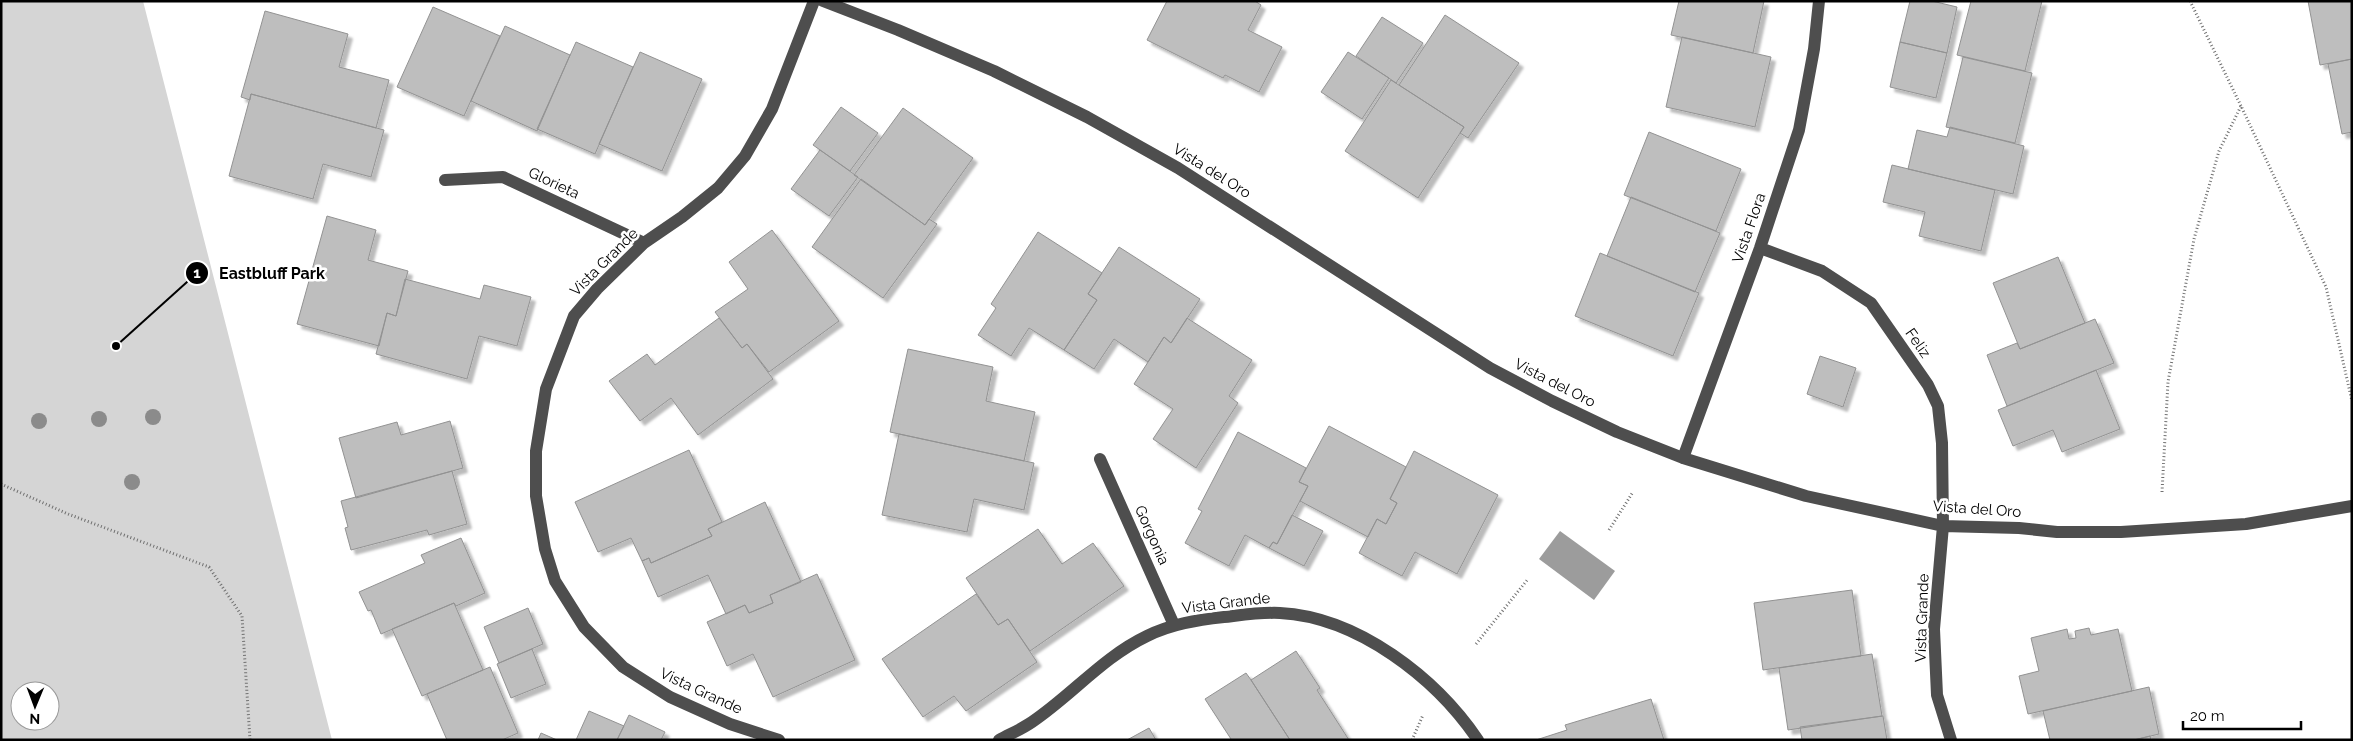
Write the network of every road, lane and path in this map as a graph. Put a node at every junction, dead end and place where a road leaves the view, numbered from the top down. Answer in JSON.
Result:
{"nodes":[{"id":1,"x":814,"y":1,"type":"edge"},
{"id":2,"x":823,"y":1,"type":"edge"},
{"id":3,"x":1819,"y":1,"type":"edge"},
{"id":4,"x":2190,"y":1,"type":"edge"},
{"id":5,"x":2241,"y":106,"type":"junction"},
{"id":6,"x":445,"y":180,"type":"dead end"},
{"id":7,"x":644,"y":243,"type":"junction"},
{"id":8,"x":1760,"y":248,"type":"junction"},
{"id":9,"x":2352,"y":401,"type":"edge"},
{"id":10,"x":1683,"y":458,"type":"junction"},
{"id":11,"x":1100,"y":459,"type":"dead end"},
{"id":12,"x":1,"y":484,"type":"edge"},
{"id":13,"x":1633,"y":492,"type":"dead end"},
{"id":14,"x":2162,"y":492,"type":"dead end"},
{"id":15,"x":2352,"y":506,"type":"edge"},
{"id":16,"x":1943,"y":526,"type":"junction"},
{"id":17,"x":1609,"y":530,"type":"dead end"},
{"id":18,"x":1528,"y":579,"type":"dead end"},
{"id":19,"x":1174,"y":625,"type":"junction"},
{"id":20,"x":1476,"y":644,"type":"dead end"},
{"id":21,"x":1424,"y":712,"type":"dead end"},
{"id":22,"x":250,"y":740,"type":"edge"},
{"id":23,"x":779,"y":740,"type":"edge"},
{"id":24,"x":999,"y":740,"type":"edge"},
{"id":25,"x":1412,"y":740,"type":"edge"},
{"id":26,"x":1478,"y":740,"type":"edge"},
{"id":27,"x":1951,"y":740,"type":"edge"}],
"edges":[{"from":1,"to":7,"type":"street","name":"Vista Grande"},
{"from":2,"to":10,"type":"street","name":"Vista del Oro"},
{"from":3,"to":8,"type":"street","name":"Vista Flora"},
{"from":4,"to":5,"type":"path"},
{"from":5,"to":9,"type":"path"},
{"from":5,"to":14,"type":"path"},
{"from":6,"to":7,"type":"street","name":"Glorieta"},
{"from":7,"to":23,"type":"street","name":"Vista Grande"},
{"from":8,"to":10,"type":"street","name":"Vista Flora"},
{"from":8,"to":16,"type":"street","name":"Feliz"},
{"from":10,"to":16,"type":"street","name":"Vista del Oro"},
{"from":11,"to":19,"type":"street","name":"Gorgonia"},
{"from":12,"to":22,"type":"path"},
{"from":13,"to":17,"type":"path"},
{"from":15,"to":16,"type":"street","name":"Vista del Oro"},
{"from":16,"to":27,"type":"street","name":"Vista Grande"},
{"from":18,"to":20,"type":"path"},
{"from":19,"to":24,"type":"street","name":"Vista Grande"},
{"from":19,"to":26,"type":"street","name":"Vista Grande"},
{"from":21,"to":25,"type":"path"}]}
